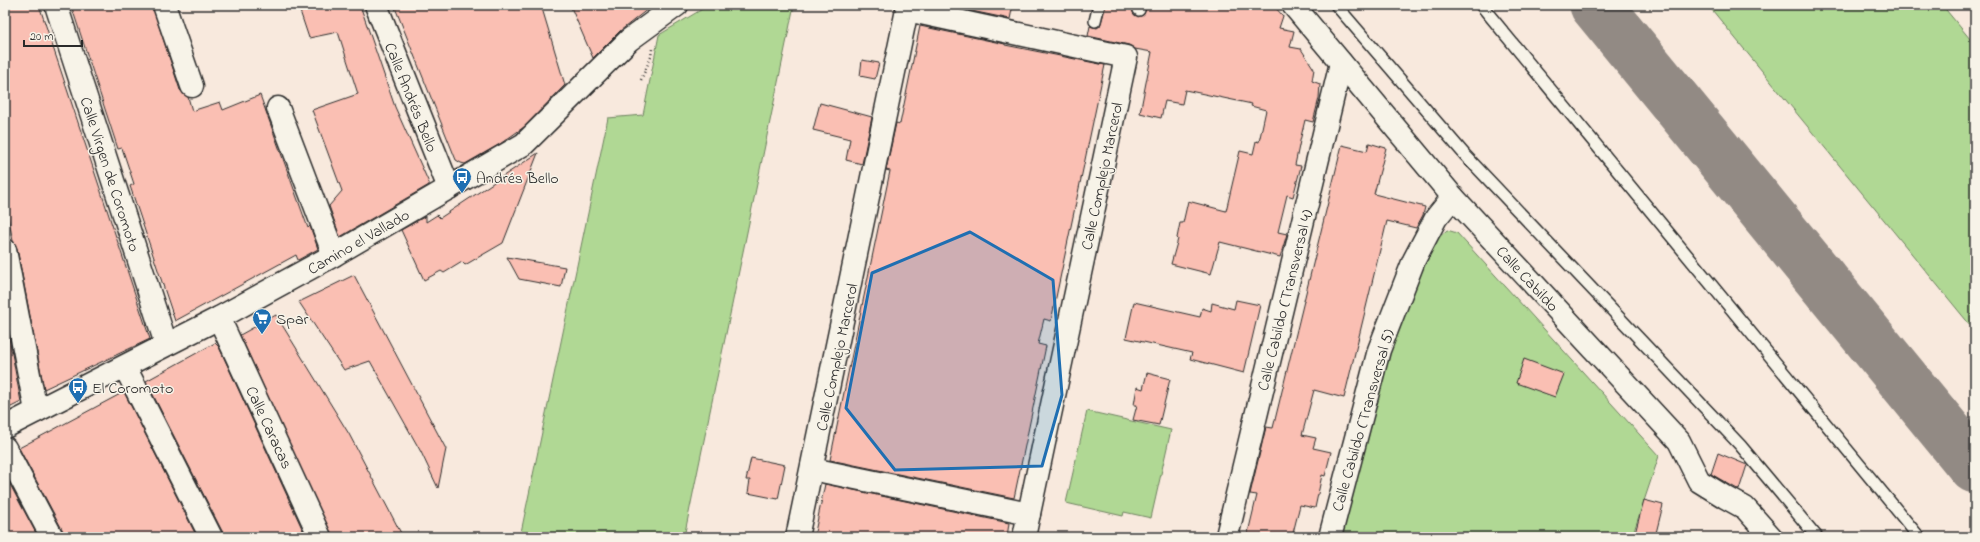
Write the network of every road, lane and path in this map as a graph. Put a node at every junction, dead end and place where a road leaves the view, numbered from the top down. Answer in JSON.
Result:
{"nodes":[{"id":1,"x":56,"y":5,"type":"edge"},
{"id":2,"x":164,"y":5,"type":"edge"},
{"id":3,"x":376,"y":5,"type":"edge"},
{"id":4,"x":678,"y":5,"type":"edge"},
{"id":5,"x":1099,"y":5,"type":"edge"},
{"id":6,"x":1293,"y":5,"type":"edge"},
{"id":7,"x":1336,"y":5,"type":"edge"},
{"id":8,"x":1480,"y":5,"type":"edge"},
{"id":9,"x":908,"y":7,"type":"edge"},
{"id":10,"x":1095,"y":21,"type":"dead end"},
{"id":11,"x":1341,"y":63,"type":"junction"},
{"id":12,"x":192,"y":86,"type":"dead end"},
{"id":13,"x":278,"y":108,"type":"dead end"},
{"id":14,"x":449,"y":188,"type":"junction"},
{"id":15,"x":1453,"y":197,"type":"junction"},
{"id":16,"x":5,"y":250,"type":"edge"},
{"id":17,"x":334,"y":255,"type":"junction"},
{"id":18,"x":219,"y":318,"type":"junction"},
{"id":19,"x":166,"y":344,"type":"junction"},
{"id":20,"x":125,"y":367,"type":"junction"},
{"id":21,"x":36,"y":411,"type":"junction"},
{"id":22,"x":5,"y":427,"type":"edge"},
{"id":23,"x":5,"y":448,"type":"edge"},
{"id":24,"x":812,"y":469,"type":"junction"},
{"id":25,"x":1029,"y":514,"type":"junction"},
{"id":26,"x":1226,"y":536,"type":"edge"},
{"id":27,"x":52,"y":537,"type":"edge"},
{"id":28,"x":211,"y":537,"type":"edge"},
{"id":29,"x":320,"y":537,"type":"edge"},
{"id":30,"x":797,"y":537,"type":"edge"},
{"id":31,"x":1024,"y":537,"type":"edge"},
{"id":32,"x":1330,"y":537,"type":"edge"},
{"id":33,"x":1771,"y":537,"type":"edge"},
{"id":34,"x":1817,"y":537,"type":"edge"},
{"id":35,"x":1919,"y":537,"type":"edge"}],
"edges":[{"from":1,"to":19,"type":"street","name":"Calle Virgen de Coromoto"},
{"from":2,"to":12,"type":"street"},
{"from":3,"to":14,"type":"street","name":"Calle Andrés Bello"},
{"from":4,"to":14,"type":"street","name":"Camino el Vallado"},
{"from":5,"to":10,"type":"lane"},
{"from":6,"to":11,"type":"street","name":"Calle Cabildo"},
{"from":7,"to":34,"type":"lane"},
{"from":8,"to":35,"type":"lane"},
{"from":9,"to":24,"type":"street","name":"Calle Complejo Marcerol"},
{"from":9,"to":25,"type":"street","name":"Calle Complejo Marcerol"},
{"from":11,"to":15,"type":"street","name":"Calle Cabildo"},
{"from":11,"to":26,"type":"street","name":"Calle Cabildo (Transversal 4)"},
{"from":13,"to":17,"type":"street"},
{"from":14,"to":17,"type":"street","name":"Camino el Vallado"},
{"from":15,"to":32,"type":"street","name":"Calle Cabildo (Transversal 5)"},
{"from":15,"to":33,"type":"street","name":"Calle Cabildo"},
{"from":16,"to":21,"type":"street"},
{"from":17,"to":18,"type":"street","name":"Camino el Vallado"},
{"from":18,"to":19,"type":"street","name":"Camino el Vallado"},
{"from":18,"to":29,"type":"street","name":"Calle Caracas"},
{"from":19,"to":20,"type":"street","name":"Camino el Vallado"},
{"from":20,"to":21,"type":"street","name":"Camino el Vallado"},
{"from":20,"to":28,"type":"street"},
{"from":21,"to":22,"type":"street","name":"Camino el Vallado"},
{"from":23,"to":27,"type":"street"},
{"from":24,"to":25,"type":"street"},
{"from":24,"to":30,"type":"street","name":"Calle Complejo Marcerol"},
{"from":25,"to":31,"type":"street","name":"Calle Complejo Marcerol"}]}
